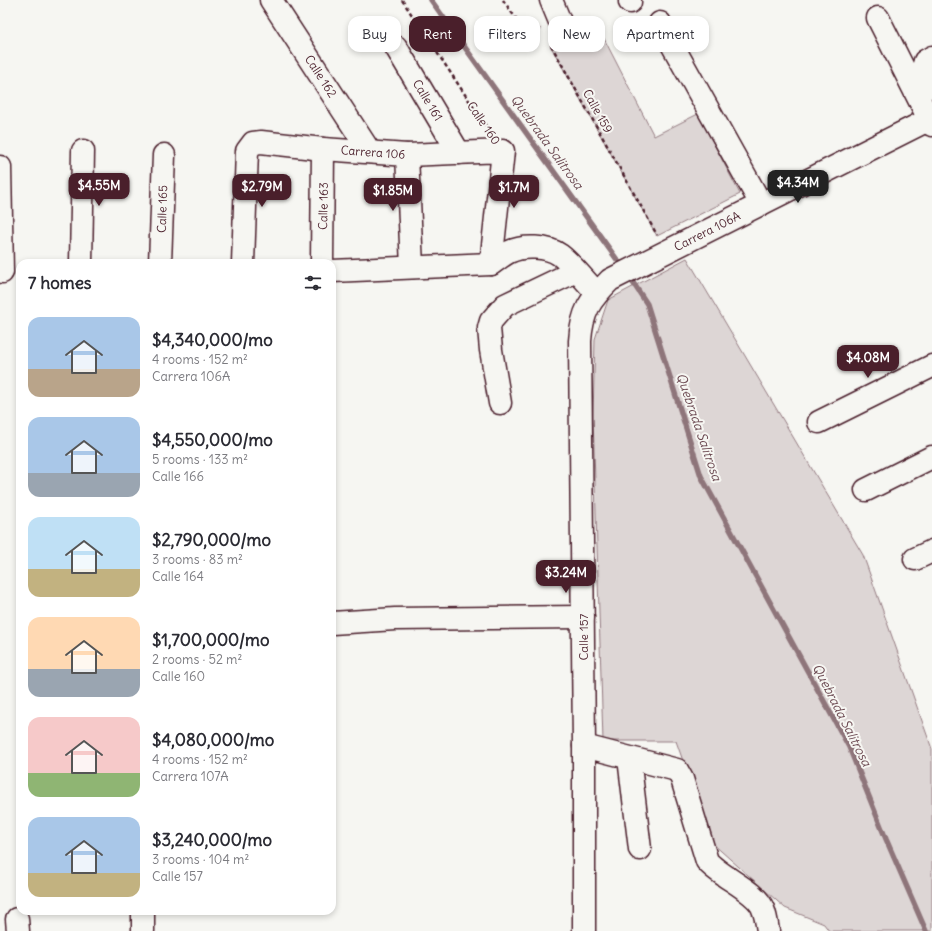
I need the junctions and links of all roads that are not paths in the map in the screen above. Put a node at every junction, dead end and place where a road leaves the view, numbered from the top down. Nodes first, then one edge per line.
1 (271, 0) edge
2 (551, 0) edge
3 (551, 16) edge
4 (878, 18) dead end
5 (399, 52) edge
6 (676, 52) edge
7 (932, 57) edge
8 (932, 87) edge
9 (931, 121) edge
10 (323, 149) junction
11 (83, 151) dead end
12 (503, 151) joint
13 (370, 152) junction
14 (459, 153) junction
15 (407, 155) junction
16 (164, 156) dead end
17 (0, 167) edge
18 (761, 204) junction
19 (81, 259) edge
20 (160, 259) edge
21 (243, 259) edge
22 (322, 259) edge
23 (491, 264) junction
24 (412, 268) junction
25 (336, 271) edge
26 (576, 271) junction
27 (7, 272) edge
28 (604, 286) junction
29 (932, 366) edge
30 (500, 403) dead end
31 (819, 422) dead end
32 (932, 457) edge
33 (866, 490) dead end
34 (583, 617) junction
35 (336, 623) edge
36 (584, 746) junction
37 (629, 758) junction
38 (640, 849) dead end
39 (143, 915) edge
40 (143, 931) edge
41 (584, 931) edge
42 (768, 931) edge

1 - 13 street, Calle 162
2 - 3 street
4 - 9 street
5 - 14 street, Calle 161
6 - 18 street
7 - 8 street
9 - 18 street, Carrera 106A
10 - 13 street, Carrera 106
10 - 21 street, Carrera 106
10 - 22 street, Calle 163
11 - 19 street
12 - 14 street, Carrera 106
12 - 23 street, Calle 160
13 - 15 street, Carrera 106
14 - 15 street, Carrera 106
15 - 24 street
16 - 20 street, Calle 165
17 - 27 street
18 - 28 street, Carrera 106A
23 - 24 street
23 - 26 street
24 - 25 street
26 - 28 street
26 - 30 street
28 - 34 street, Calle 157
29 - 31 street
32 - 33 street
34 - 35 street
34 - 36 street, Calle 157
36 - 37 street
36 - 41 street, Calle 157
37 - 38 street
37 - 42 street
39 - 40 street

